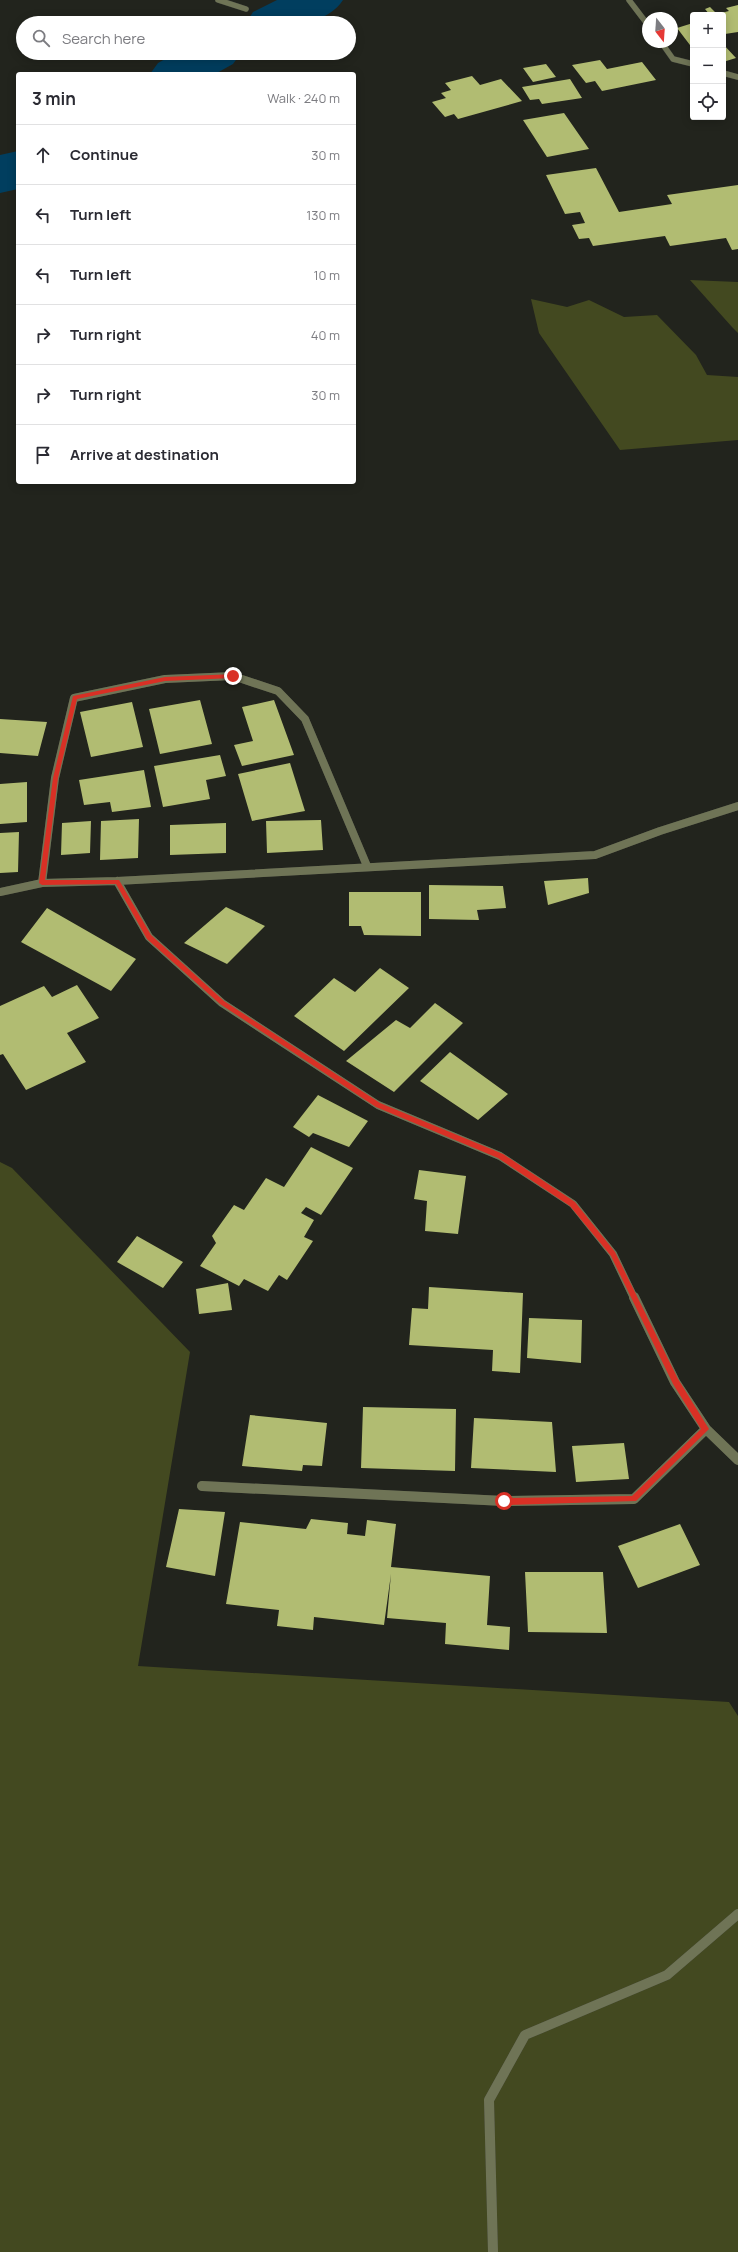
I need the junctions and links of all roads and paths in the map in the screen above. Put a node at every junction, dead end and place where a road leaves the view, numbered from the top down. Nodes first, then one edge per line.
1 (218, 0) edge
2 (629, 0) edge
3 (246, 9) dead end
4 (642, 17) edge
5 (665, 48) edge
6 (690, 63) edge
7 (726, 74) edge
8 (738, 77) edge
9 (738, 806) edge
10 (367, 866) junction
11 (117, 882) junction
12 (42, 883) junction
13 (0, 892) edge
14 (706, 1429) junction
15 (738, 1460) edge
16 (202, 1486) dead end
17 (738, 1914) edge
18 (493, 2252) edge

1 - 3 street
2 - 4 street
5 - 6 street
7 - 8 street
9 - 10 street
10 - 11 street
10 - 12 street
11 - 12 street
11 - 14 street
12 - 13 street
14 - 15 street
14 - 16 street
17 - 18 street

